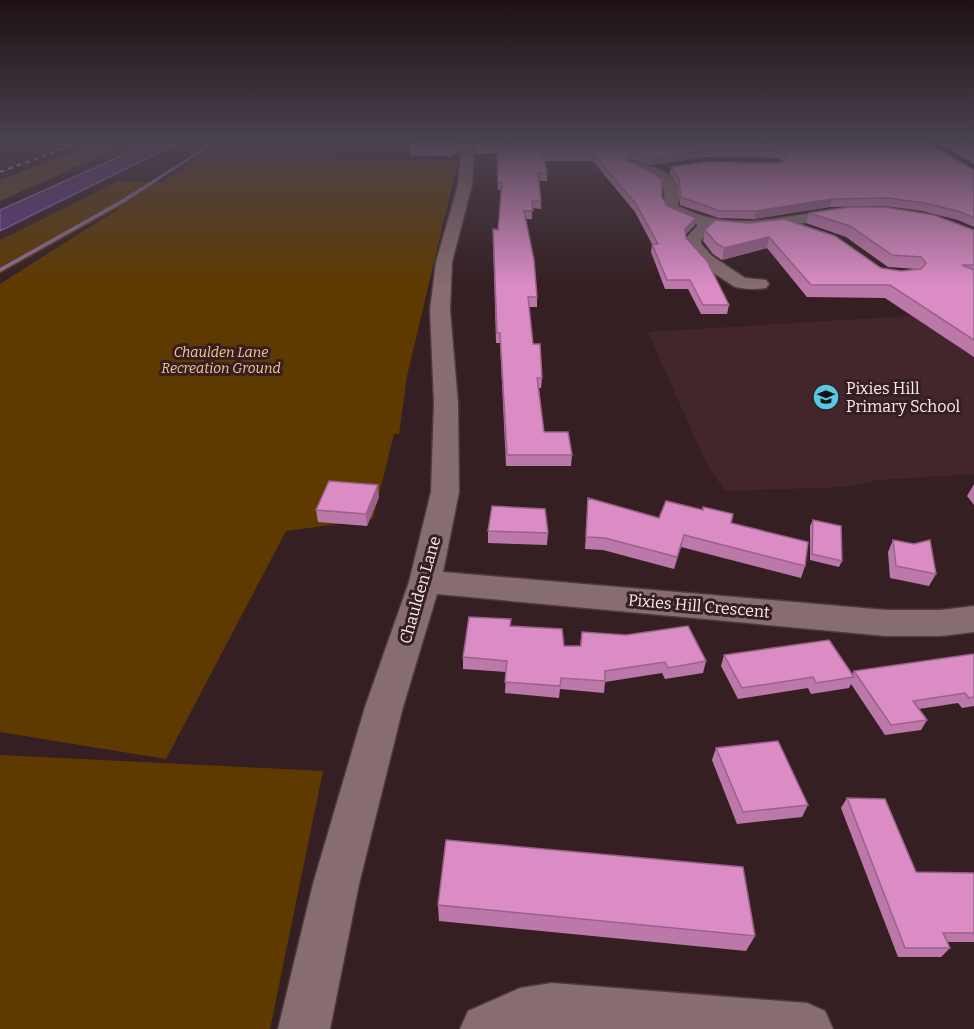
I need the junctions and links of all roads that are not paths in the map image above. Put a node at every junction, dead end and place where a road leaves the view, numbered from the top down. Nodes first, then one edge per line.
1 (464, 190) edge
2 (672, 190) edge
3 (866, 212) edge
4 (784, 222) junction
5 (708, 223) junction
6 (816, 233) edge
7 (760, 284) dead end
8 (425, 582) junction
9 (974, 619) edge
10 (304, 1029) edge
11 (486, 1029) edge
12 (807, 1029) edge

1 - 8 street, Chaulden Lane
2 - 5 street
3 - 4 street
4 - 5 street
4 - 6 street
5 - 7 street
8 - 9 street, Pixies Hill Crescent
8 - 10 street, Chaulden Lane
11 - 12 street

